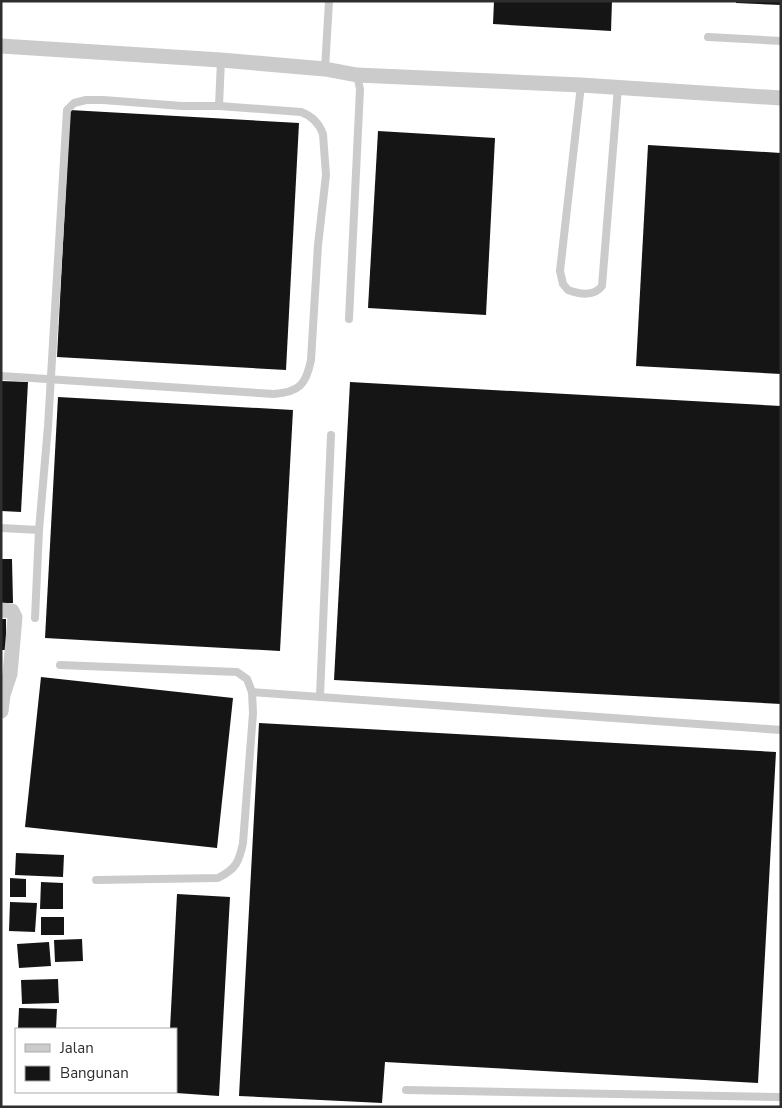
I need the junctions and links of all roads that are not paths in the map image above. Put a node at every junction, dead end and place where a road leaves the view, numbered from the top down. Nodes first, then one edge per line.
1 (329, 1) edge
2 (708, 36) dead end
3 (781, 41) edge
4 (1, 46) edge
5 (221, 60) junction
6 (326, 70) junction
7 (357, 75) junction
8 (581, 85) junction
9 (618, 87) junction
10 (781, 98) edge
11 (219, 106) junction
12 (349, 319) dead end
13 (1, 376) edge
14 (51, 378) junction
15 (331, 435) dead end
16 (1, 528) edge
17 (39, 530) junction
18 (1, 610) edge
19 (35, 618) dead end
20 (60, 664) dead end
21 (252, 692) junction
22 (320, 696) junction
23 (1, 711) edge
24 (781, 730) edge
25 (96, 880) dead end
26 (406, 1090) dead end
27 (781, 1097) edge

1 - 6 lane
2 - 3 lane
4 - 5 street
5 - 6 street
5 - 11 lane
6 - 7 street
7 - 8 street
7 - 12 lane
8 - 9 street
8 - 9 lane
9 - 10 street
11 - 14 lane
11 - 14 lane
13 - 14 lane
14 - 17 lane
15 - 22 lane
16 - 17 lane
17 - 19 lane
18 - 23 street
20 - 21 lane
21 - 22 lane
21 - 25 lane
22 - 24 lane
26 - 27 lane

